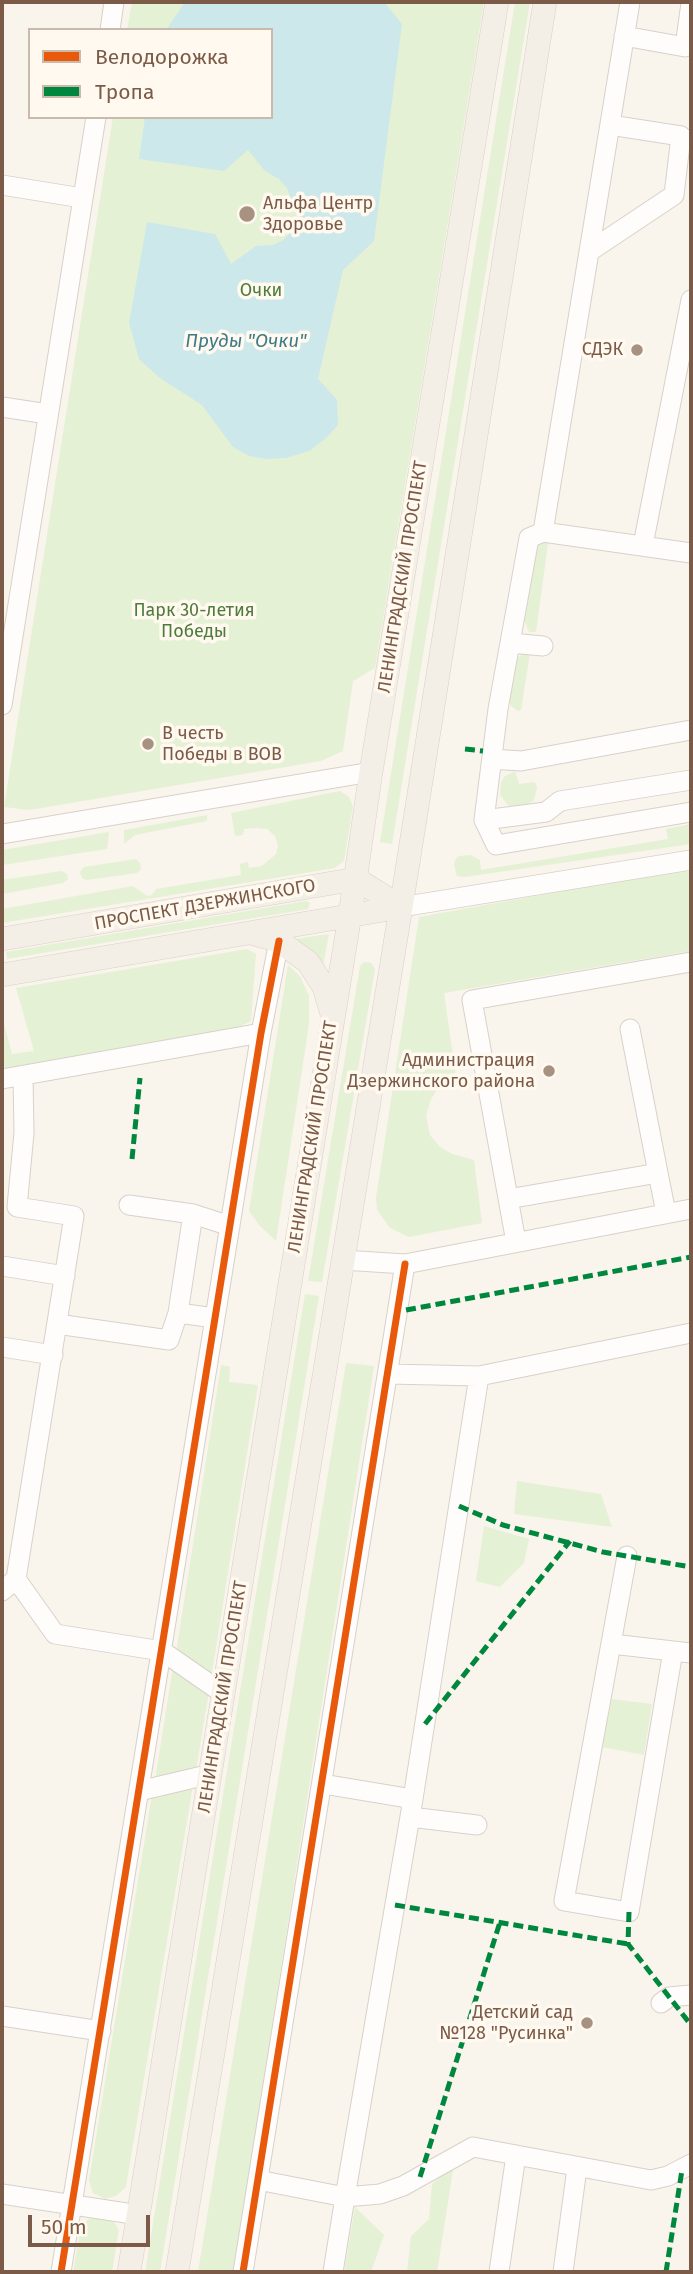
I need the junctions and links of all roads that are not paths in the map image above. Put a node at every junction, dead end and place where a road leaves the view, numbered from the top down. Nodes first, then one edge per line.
1 (114, 2) edge
2 (497, 2) edge
3 (545, 2) edge
4 (630, 2) edge
5 (691, 3) edge
6 (110, 28) edge
7 (624, 36) junction
8 (688, 49) edge
9 (96, 119) edge
10 (610, 125) junction
11 (2, 185) edge
12 (82, 198) junction
13 (590, 251) junction
14 (691, 300) edge
15 (2, 407) edge
16 (47, 414) junction
17 (543, 532) junction
18 (643, 545) junction
19 (691, 553) edge
20 (510, 643) junction
21 (543, 646) dead end
22 (2, 705) edge
23 (691, 730) edge
24 (492, 759) junction
25 (371, 772) junction
26 (691, 780) edge
27 (691, 811) edge
28 (484, 820) junction
29 (2, 834) edge
30 (691, 860) edge
31 (356, 879) junction
32 (401, 907) junction
33 (350, 915) junction
34 (250, 933) junction
35 (2, 939) edge
36 (279, 941) junction
37 (691, 962) edge
38 (2, 975) edge
39 (332, 1018) junction
40 (630, 1029) dead end
41 (261, 1033) junction
42 (23, 1076) junction
43 (2, 1079) edge
44 (658, 1173) junction
45 (508, 1199) junction
46 (129, 1205) dead end
47 (691, 1209) edge
48 (666, 1213) junction
49 (193, 1214) junction
50 (230, 1226) junction
51 (516, 1242) junction
52 (343, 1260) junction
53 (405, 1264) junction
54 (2, 1266) edge
55 (65, 1276) junction
56 (178, 1313) junction
57 (215, 1318) junction
58 (57, 1324) junction
59 (691, 1333) edge
60 (2, 1347) edge
61 (53, 1355) junction
62 (388, 1374) junction
63 (479, 1376) junction
64 (627, 1556) dead end
65 (9, 1585) edge
66 (612, 1644) junction
67 (162, 1651) junction
68 (682, 1652) edge
69 (224, 1694) junction
70 (211, 1774) junction
71 (323, 1784) junction
72 (139, 1791) junction
73 (412, 1807) junction
74 (477, 1825) dead end
75 (691, 1995) edge
76 (661, 2003) dead end
77 (2, 2016) edge
78 (101, 2031) junction
79 (516, 2155) junction
80 (691, 2164) edge
81 (577, 2168) junction
82 (258, 2180) junction
83 (2, 2194) edge
84 (345, 2197) junction
85 (72, 2206) junction
86 (139, 2215) junction
87 (61, 2272) edge
88 (129, 2272) edge
89 (177, 2272) edge
90 (243, 2272) edge
91 (333, 2272) edge
92 (499, 2272) edge
93 (563, 2272) edge

1 - 6 street
2 - 25 main road, ЛЕНИНГРАДСКИЙ ПРОСПЕКТ
3 - 32 main road
4 - 7 street
5 - 8 street
7 - 8 street
7 - 10 street
9 - 12 street
10 - 13 street
10 - 13 street
11 - 12 street
12 - 16 street
13 - 17 street
14 - 18 street
15 - 16 street
16 - 22 street
17 - 18 street
17 - 20 street
18 - 19 street
20 - 21 street
20 - 24 street
23 - 24 street
24 - 28 street
25 - 29 street
25 - 31 main road, ЛЕНИНГРАДСКИЙ ПРОСПЕКТ
26 - 28 street
27 - 28 street
30 - 32 street, ПРОСПЕКТ ДЗЕРЖИНСКОГО
31 - 32 main road
31 - 33 main road, ЛЕНИНГРАДСКИЙ ПРОСПЕКТ
31 - 35 main road, ПРОСПЕКТ ДЗЕРЖИНСКОГО
32 - 33 main road, ПРОСПЕКТ ДЗЕРЖИНСКОГО
32 - 52 main road
33 - 34 main road, ПРОСПЕКТ ДЗЕРЖИНСКОГО
33 - 39 main road, ЛЕНИНГРАДСКИЙ ПРОСПЕКТ
34 - 36 main road
34 - 38 main road, ПРОСПЕКТ ДЗЕРЖИНСКОГО
36 - 39 main road
36 - 41 street
37 - 45 street
39 - 69 main road, ЛЕНИНГРАДСКИЙ ПРОСПЕКТ
40 - 44 street
41 - 42 street
41 - 50 street
42 - 43 street
42 - 55 street
44 - 45 street
44 - 48 street
45 - 51 street
46 - 49 street
47 - 48 street
48 - 51 street
49 - 50 street
49 - 56 street
50 - 57 street
51 - 53 street
52 - 53 street
52 - 89 main road
53 - 62 street
54 - 55 street
55 - 58 street
56 - 57 street
56 - 58 street
57 - 67 street
58 - 61 street
59 - 63 street
60 - 61 street
61 - 65 street
62 - 63 street
62 - 71 street
63 - 73 street
64 - 66 street
65 - 67 street
66 - 68 street
66 - 68 street
67 - 69 street
67 - 72 street
69 - 70 main road, ЛЕНИНГРАДСКИЙ ПРОСПЕКТ
70 - 72 street
70 - 86 main road, ЛЕНИНГРАДСКИЙ ПРОСПЕКТ
71 - 73 street
71 - 82 street
72 - 78 street
73 - 74 street
73 - 84 street
75 - 76 street
77 - 78 street
78 - 85 street
79 - 81 street
79 - 84 street
79 - 92 street
80 - 81 street
81 - 93 street
82 - 84 street
82 - 90 street
83 - 85 street
84 - 91 street
85 - 86 street
85 - 87 street
86 - 88 main road, ЛЕНИНГРАДСКИЙ ПРОСПЕКТ

